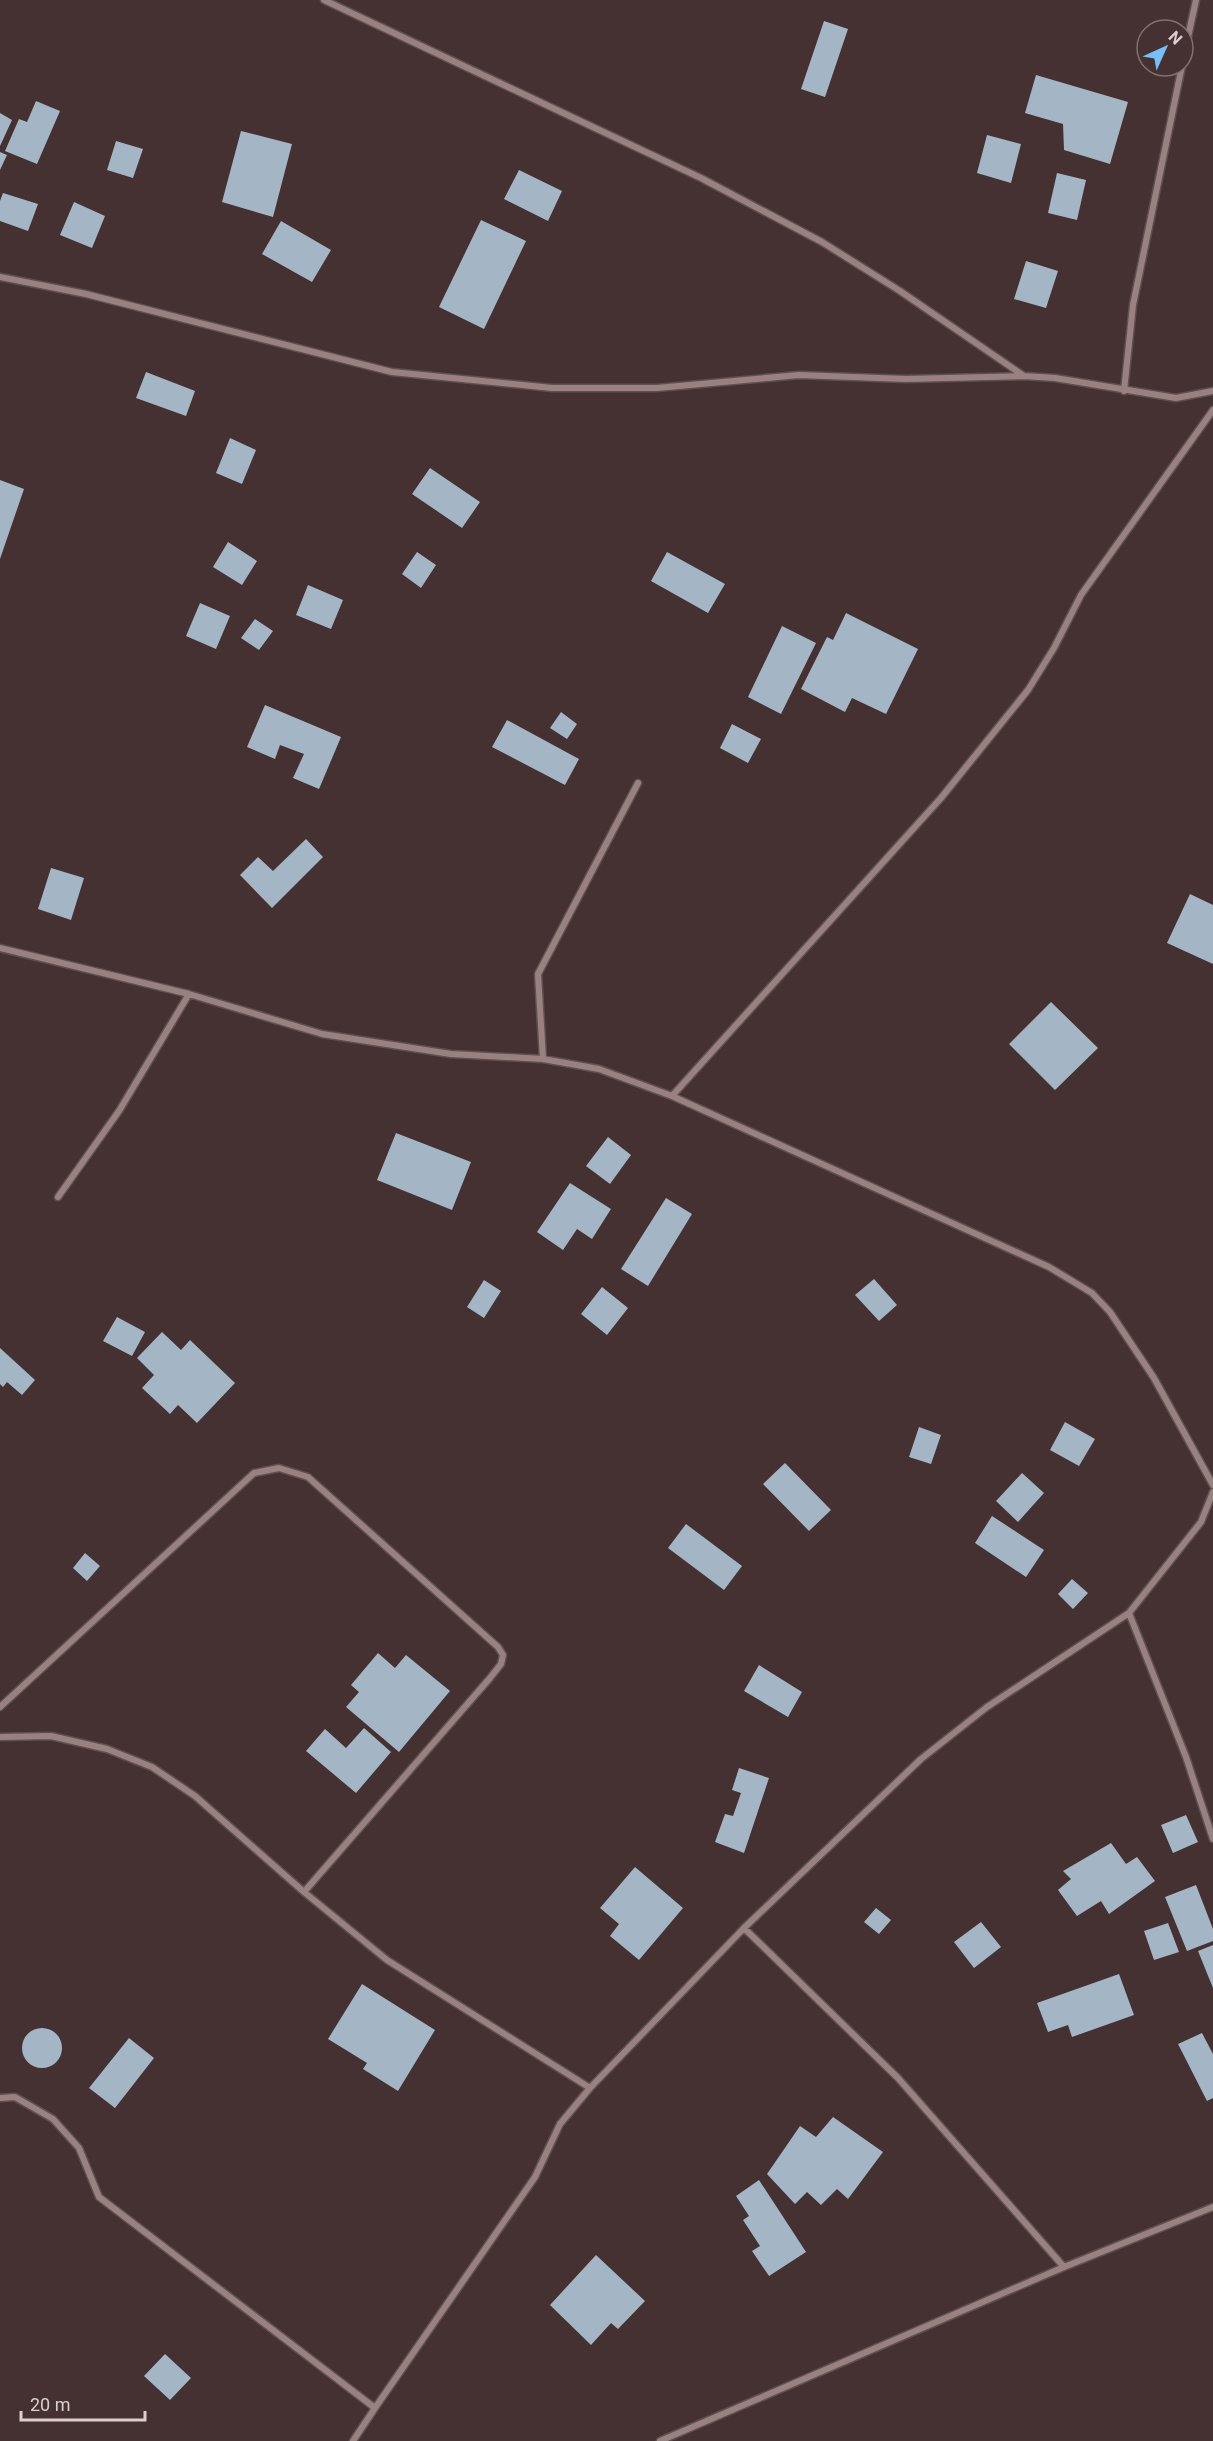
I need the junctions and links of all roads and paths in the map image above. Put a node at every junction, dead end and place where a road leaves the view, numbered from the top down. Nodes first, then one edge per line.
1 (324, 0) edge
2 (1196, 0) edge
3 (1192, 18) edge
4 (1180, 78) edge
5 (0, 277) edge
6 (1024, 376) junction
7 (1124, 391) junction
8 (1213, 391) edge
9 (1213, 410) edge
10 (638, 783) dead end
11 (0, 948) edge
12 (189, 994) junction
13 (543, 1059) junction
14 (672, 1096) junction
15 (58, 1197) dead end
16 (1213, 1485) edge
17 (1213, 1492) edge
18 (1129, 1613) junction
19 (0, 1707) edge
20 (0, 1737) edge
21 (1213, 1839) edge
22 (304, 1892) junction
23 (744, 1928) junction
24 (590, 2088) junction
25 (0, 2098) edge
26 (1213, 2207) edge
27 (1064, 2267) junction
28 (375, 2408) junction
29 (353, 2441) edge
30 (660, 2441) edge

1 - 6 street
2 - 3 street
4 - 7 street
5 - 6 street
6 - 7 street
7 - 8 street
9 - 14 street
10 - 13 street
11 - 12 street
12 - 13 street
12 - 15 street
13 - 14 street
14 - 16 street
17 - 18 street
18 - 21 street
18 - 23 street
19 - 22 street
20 - 22 street
22 - 24 street
23 - 24 street
23 - 27 street
24 - 28 street
25 - 28 street
26 - 27 street
27 - 30 street
28 - 29 street

